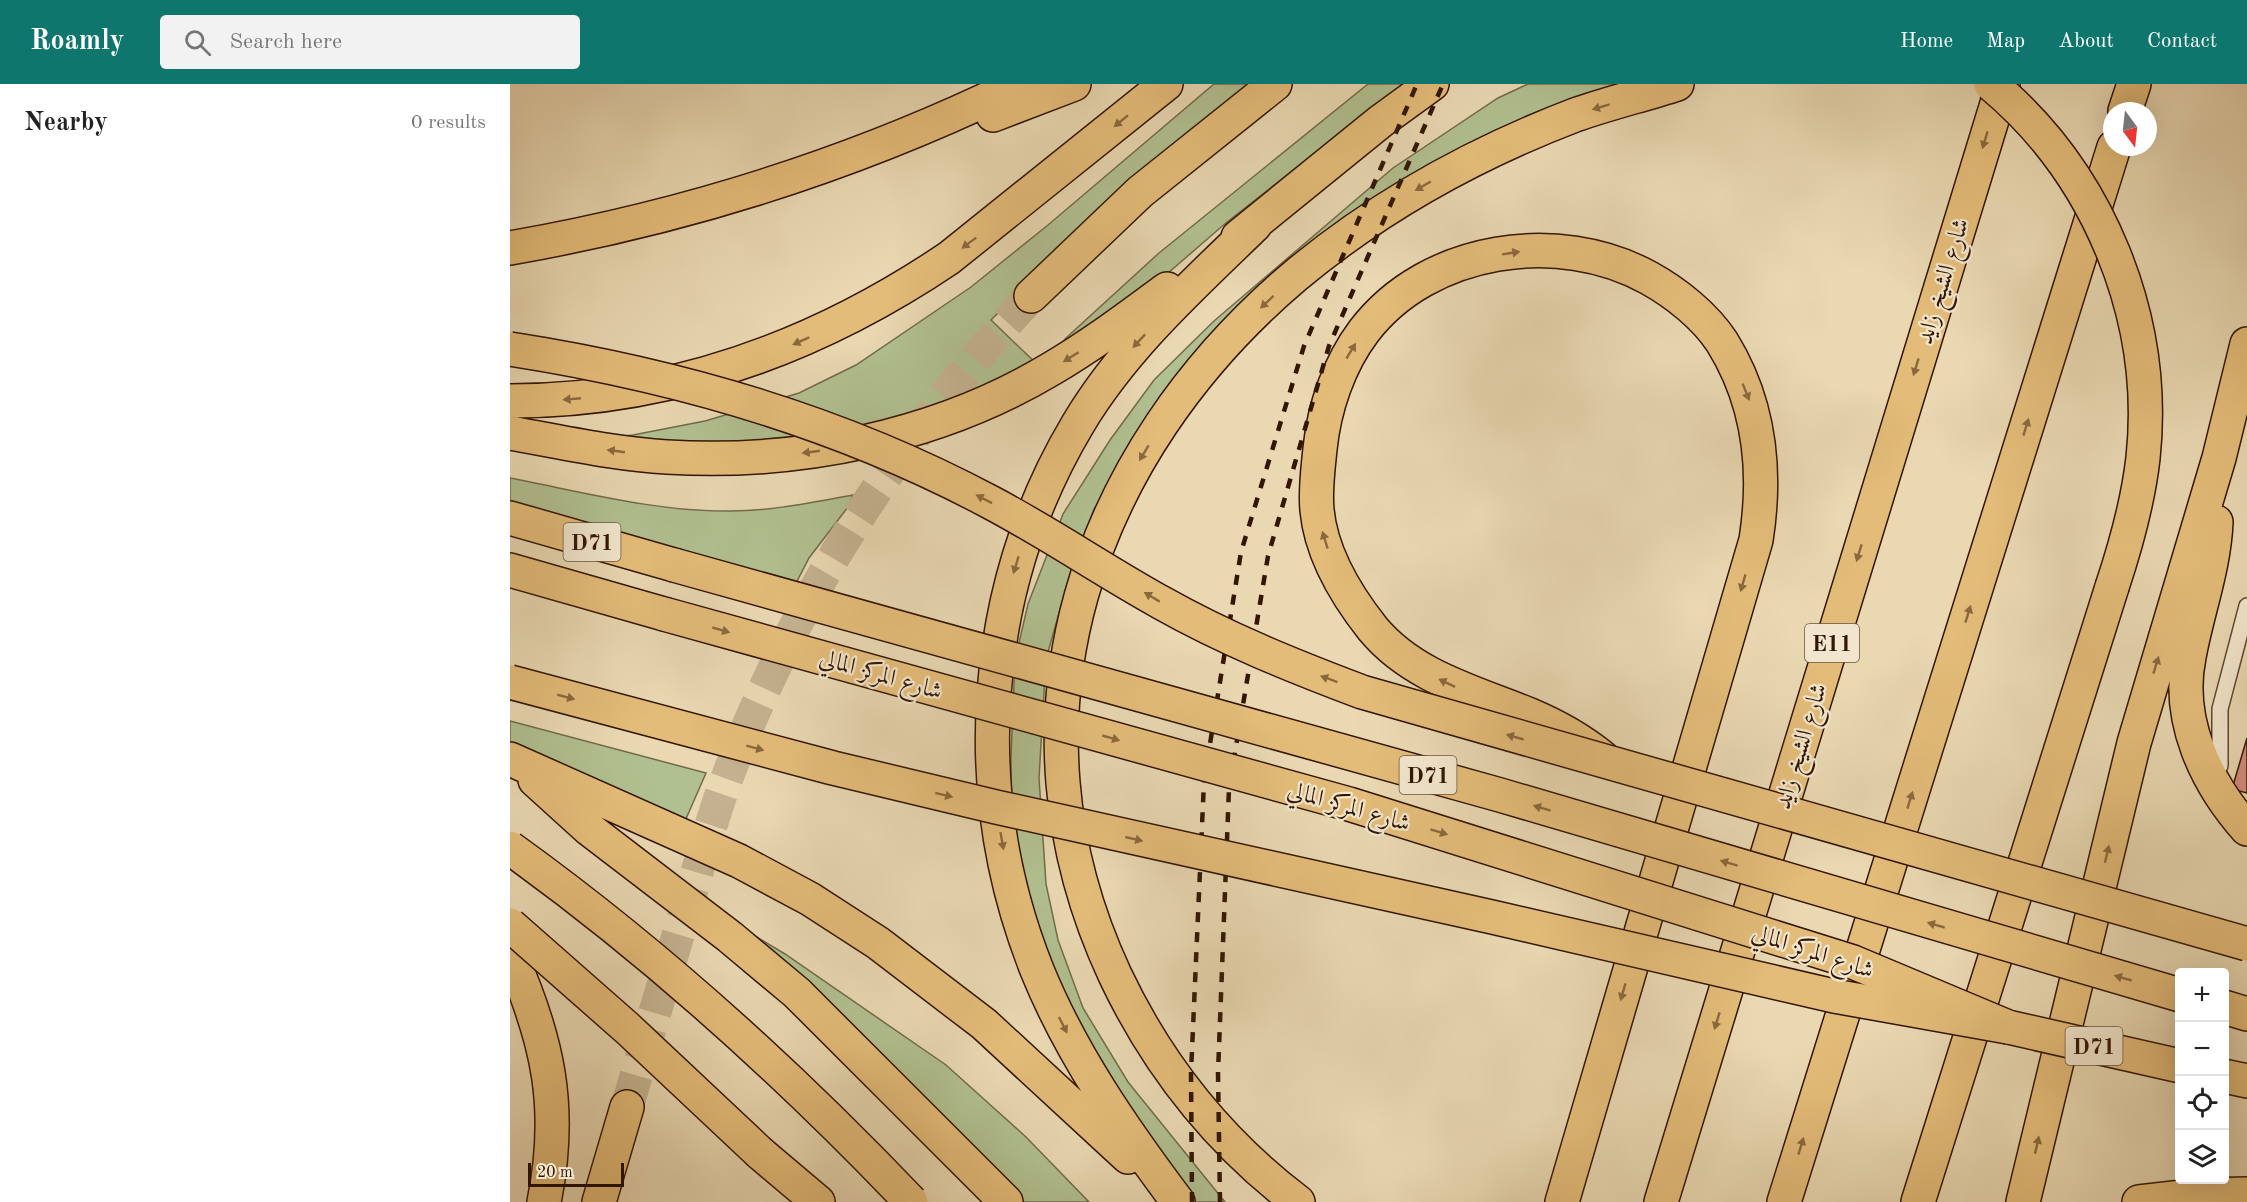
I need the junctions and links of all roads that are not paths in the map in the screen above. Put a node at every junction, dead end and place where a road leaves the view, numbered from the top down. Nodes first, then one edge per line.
1 (1019, 84) edge
2 (1074, 84) edge
3 (1166, 84) edge
4 (1275, 84) edge
5 (1432, 84) edge
6 (1677, 84) edge
7 (1991, 84) edge
8 (2002, 84) edge
9 (2134, 84) edge
10 (2129, 102) edge
11 (896, 140) junction
12 (2111, 156) edge
13 (1255, 225) junction
14 (510, 248) edge
15 (1031, 296) tunnel mouth
16 (2247, 344) edge
17 (510, 349) edge
18 (510, 401) edge
19 (510, 433) edge
20 (2219, 458) junction
21 (510, 518) edge
22 (510, 570) edge
23 (2247, 606) edge
24 (510, 682) edge
25 (515, 762) edge
26 (1612, 764) junction
27 (2220, 766) dead end
28 (2247, 829) edge
29 (510, 848) edge
30 (510, 925) edge
31 (2247, 944) edge
32 (510, 954) edge
33 (2175, 993) edge
34 (2229, 1009) edge
35 (2247, 1014) edge
36 (2008, 1027) junction
37 (2175, 1065) edge
38 (2229, 1077) edge
39 (2247, 1081) edge
40 (627, 1107) tunnel mouth
41 (2247, 1194) edge
42 (544, 1202) edge
43 (599, 1202) edge
44 (818, 1202) edge
45 (911, 1202) edge
46 (1006, 1202) edge
47 (1178, 1202) edge
48 (1298, 1202) edge
49 (1562, 1202) edge
50 (1661, 1202) edge
51 (1784, 1202) edge
52 (1918, 1202) edge
53 (2023, 1202) edge
54 (2139, 1202) edge

1 - 11 main road
2 - 11 main road
3 -> 18 main road
4 - 15 main road
5 - 13 main road
6 -> 48 main road
7 - 52 main road, bridge
8 -> 50 main road, شارع الشيخ زايد / E11
9 - 10 main road
11 - 14 main road
51 -> 12 main road
13 -> 19 main road
13 -> 47 main road
16 - 20 main road
26 -> 17 main road, bridge
20 - 28 main road
53 -> 20 main road
33 -> 21 main road, شارع المركز المالي / D71, bridge
22 -> 36 main road, شارع المركز المالي / D71, bridge
23 - 27 lane
24 -> 36 main road, bridge
25 - 46 main road
25 - 47 main road
26 - 31 main road, bridge
26 -> 49 main road
29 - 45 main road, bridge
30 - 44 main road, bridge
32 - 42 main road
34 - 35 main road
36 - 37 main road, شارع المركز المالي / D71, bridge
38 - 39 main road
40 - 43 main road
41 - 54 main road

